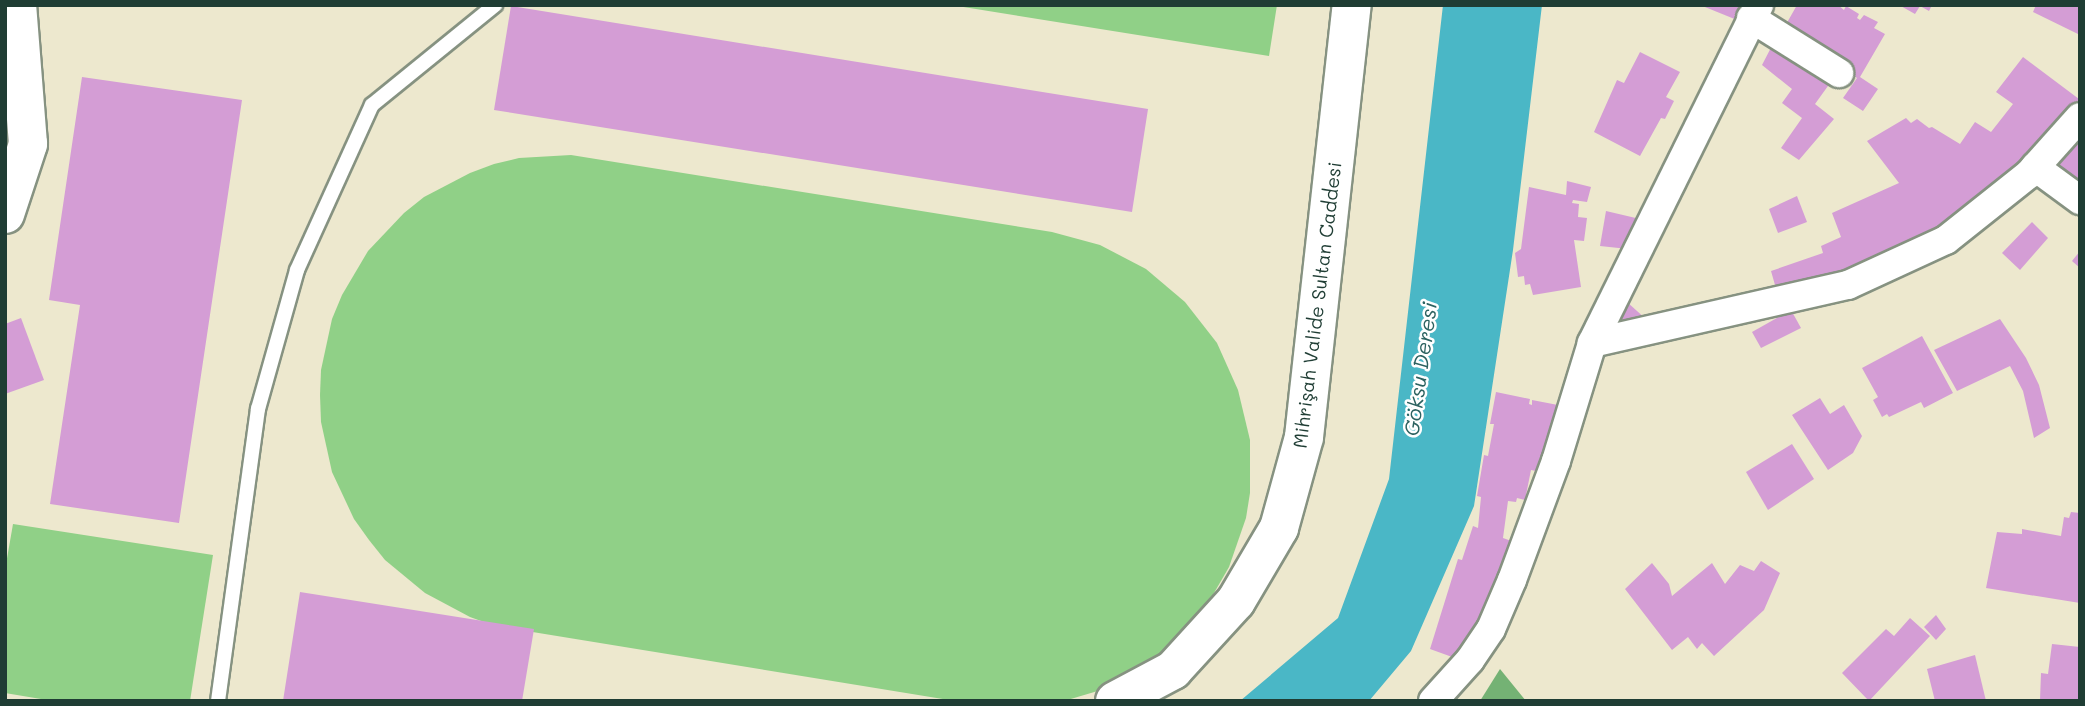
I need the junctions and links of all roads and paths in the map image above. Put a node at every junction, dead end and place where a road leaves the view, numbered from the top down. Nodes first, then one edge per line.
1 (17, 5) edge
2 (495, 5) edge
3 (1352, 5) edge
4 (1755, 12) edge
5 (1839, 73) dead end
6 (2080, 117) edge
7 (2035, 167) junction
8 (2080, 201) edge
9 (5, 214) edge
10 (1592, 343) junction
11 (218, 701) edge
12 (1115, 701) edge
13 (1433, 701) edge

1 - 9 main road
2 - 11 lane
3 - 12 main road, Mihrişah Valide Sultan Caddesi
4 - 5 street
4 - 10 street
6 - 7 street
7 - 8 street
7 - 10 street
10 - 13 street

